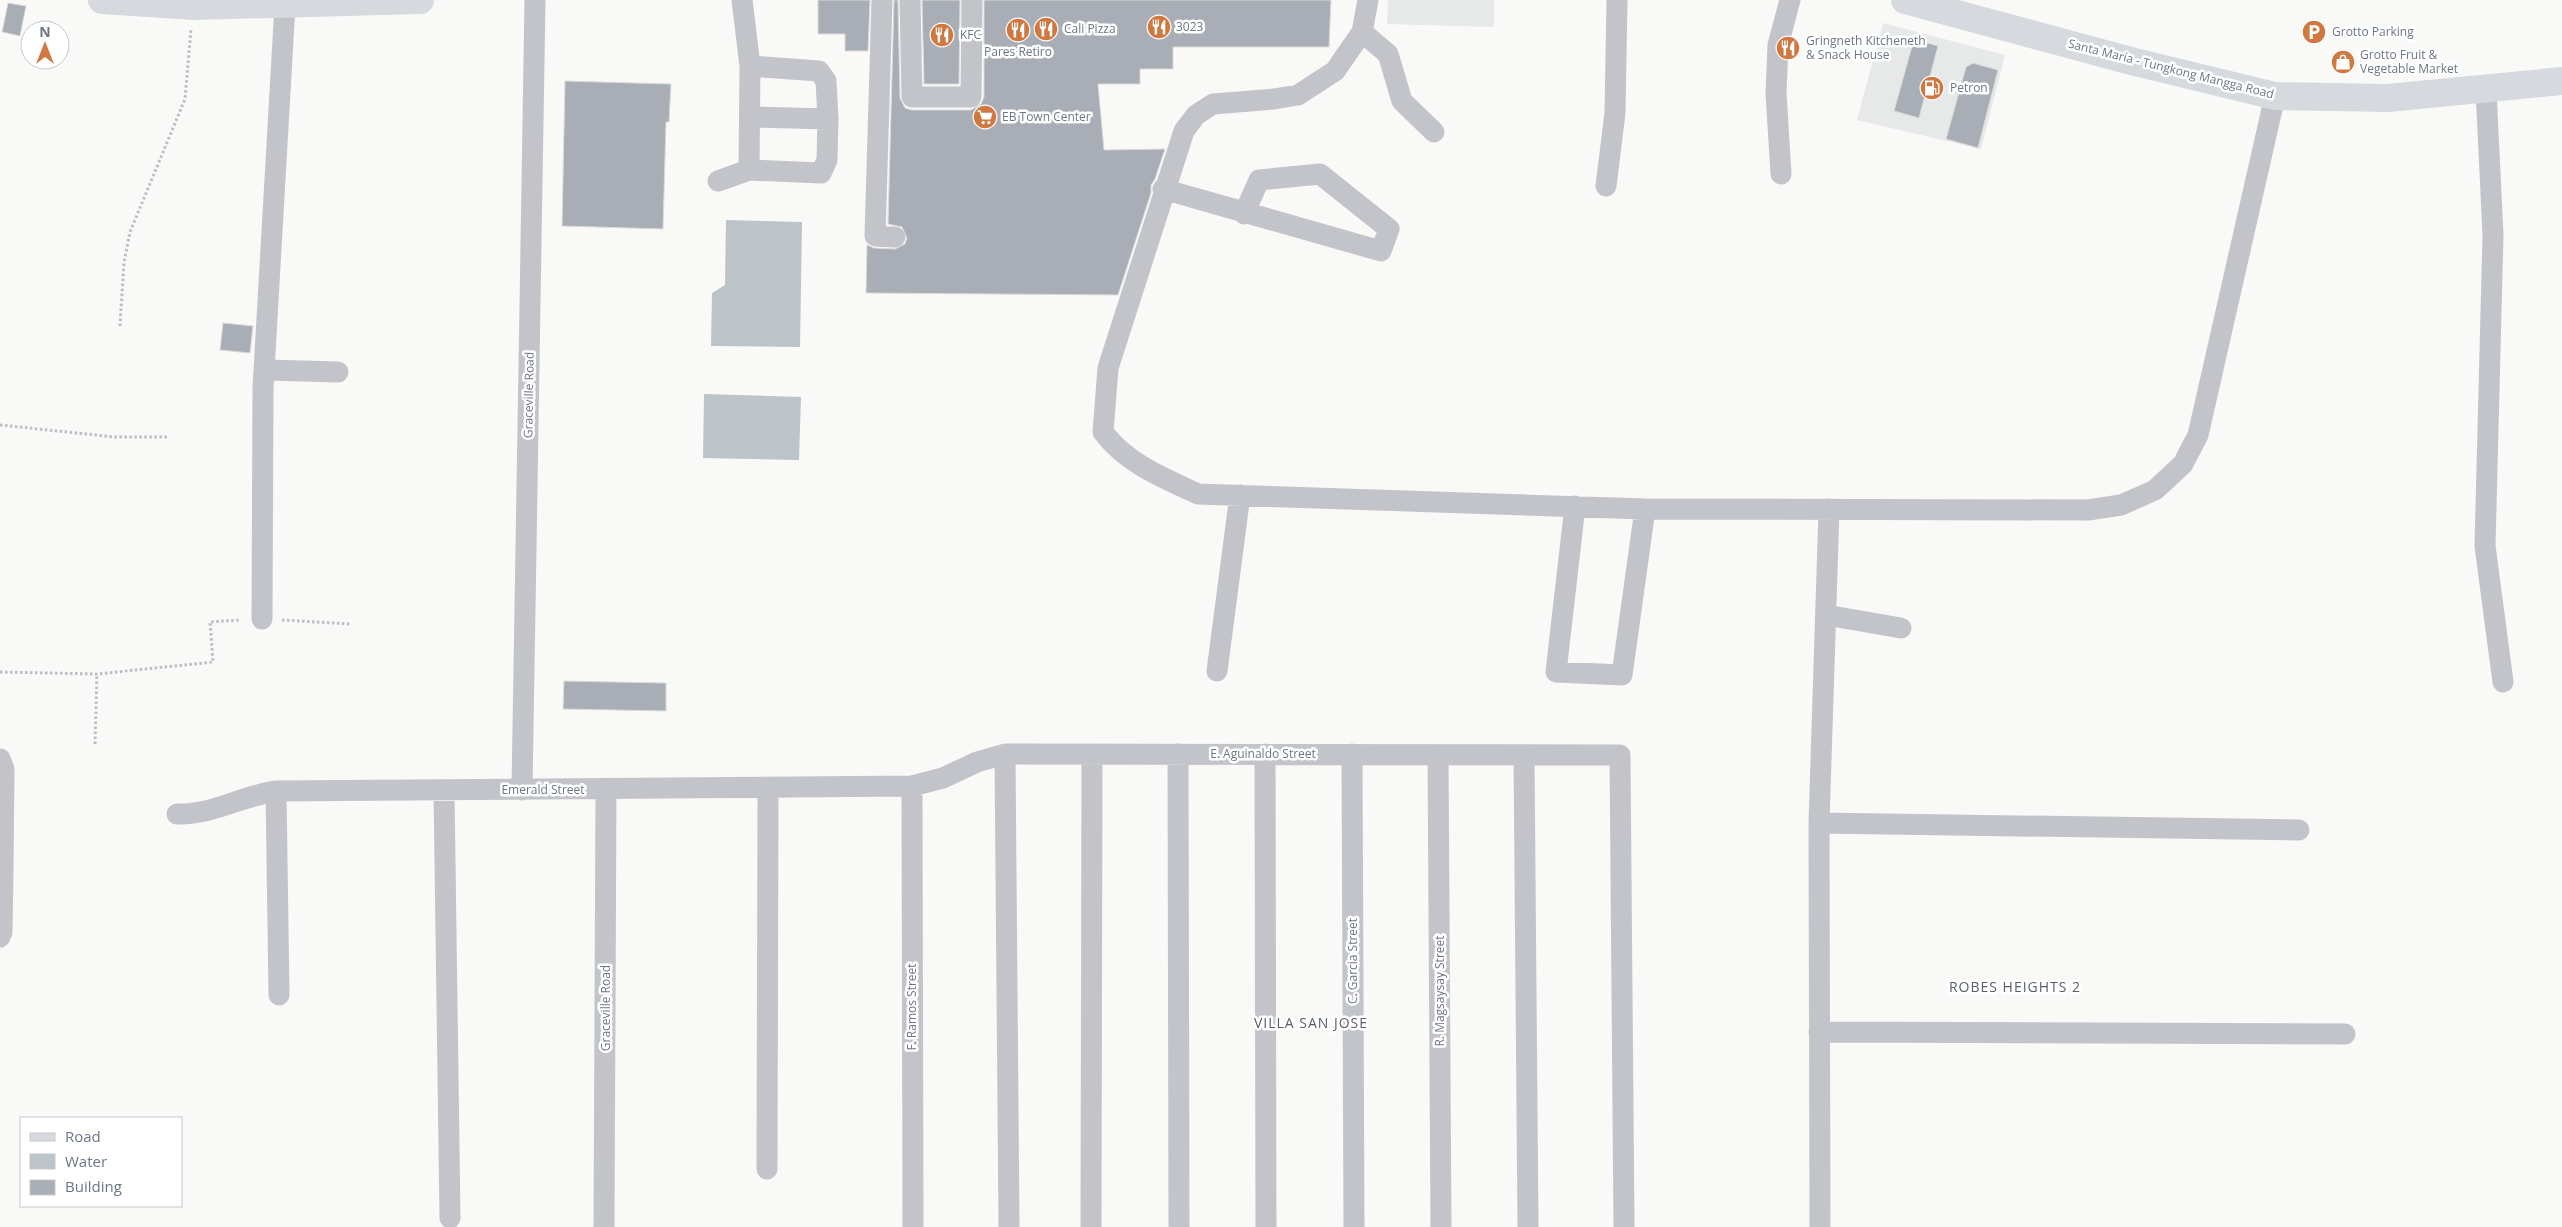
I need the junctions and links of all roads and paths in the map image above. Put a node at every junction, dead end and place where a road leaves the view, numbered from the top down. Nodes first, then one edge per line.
1 (102, 0) edge
2 (404, 0) edge
3 (420, 0) edge
4 (535, 0) edge
5 (742, 0) edge
6 (882, 0) edge
7 (910, 0) edge
8 (972, 0) edge
9 (1368, 0) edge
10 (1617, 0) edge
11 (1790, 0) edge
12 (1905, 0) edge
13 (286, 5) junction
14 (194, 6) junction
15 (1362, 32) junction
16 (750, 66) junction
17 (2562, 81) edge
18 (2486, 90) junction
19 (2275, 96) junction
20 (750, 117) junction
21 (828, 119) junction
22 (1434, 132) dead end
23 (749, 170) junction
24 (1780, 174) dead end
25 (718, 181) dead end
26 (1606, 186) dead end
27 (1163, 189) junction
28 (1244, 214) junction
29 (895, 237) dead end
30 (120, 326) dead end
31 (266, 370) junction
32 (338, 372) dead end
33 (0, 426) edge
34 (169, 437) dead end
35 (1240, 495) junction
36 (1575, 506) junction
37 (1645, 509) junction
38 (1829, 509) junction
39 (1826, 615) junction
40 (262, 618) junction
41 (351, 624) dead end
42 (1901, 628) dead end
43 (1217, 671) dead end
44 (0, 672) edge
45 (97, 674) junction
46 (2503, 682) dead end
47 (95, 744) dead end
48 (1005, 754) junction
49 (1092, 754) junction
50 (1178, 754) junction
51 (1265, 754) junction
52 (1352, 754) junction
53 (1438, 755) junction
54 (1524, 755) junction
55 (0, 758) edge
56 (912, 786) junction
57 (768, 788) junction
58 (444, 790) junction
59 (522, 790) junction
60 (606, 790) junction
61 (276, 791) junction
62 (177, 814) dead end
63 (1819, 823) junction
64 (2299, 830) dead end
65 (2, 870) edge
66 (0, 937) edge
67 (279, 995) dead end
68 (1819, 1032) junction
69 (2345, 1034) dead end
70 (767, 1169) dead end
71 (450, 1218) dead end
72 (604, 1227) edge
73 (913, 1227) edge
74 (1009, 1227) edge
75 (1091, 1227) edge
76 (1179, 1227) edge
77 (1266, 1227) edge
78 (1354, 1227) edge
79 (1441, 1227) edge
80 (1528, 1227) edge
81 (1624, 1227) edge
82 (1820, 1227) edge

1 - 14 main road
2 - 3 main road
2 - 13 main road
4 - 59 street, Graceville Road
5 - 16 street
6 - 29 street
7 - 8 street
9 - 15 street
10 - 26 street
11 - 24 street
12 - 19 main road, Santa Maria - Tungkong Mangga Road
13 - 14 main road
13 - 31 street
14 - 30 path
15 - 22 street
15 - 27 street
16 - 20 street
16 - 21 street
17 - 18 main road, Santa Maria - Tungkong Mangga Road
18 - 19 main road, Santa Maria - Tungkong Mangga Road
18 - 46 street
19 - 38 street
20 - 21 street
20 - 23 street
21 - 23 street
23 - 25 street
27 - 28 street
27 - 35 street
28 - 28 street
31 - 32 street
31 - 40 street
33 - 34 path
35 - 36 street
35 - 43 street
36 - 37 street
36 - 37 street
37 - 38 street
38 - 39 street
39 - 42 street
39 - 63 street
40 - 41 path
40 - 45 path
44 - 45 path
45 - 47 path
48 - 49 street, E. Aguinaldo Street
48 - 56 street, E. Aguinaldo Street
48 - 74 street
49 - 50 street, E. Aguinaldo Street
49 - 75 street
50 - 51 street, E. Aguinaldo Street
50 - 76 street
51 - 52 street, E. Aguinaldo Street
51 - 77 street
52 - 53 street, E. Aguinaldo Street
52 - 78 street, C. Garcia Street
53 - 54 street, E. Aguinaldo Street
53 - 79 street, R. Magsaysay Street
54 - 80 street
54 - 81 street, E. Aguinaldo Street
55 - 65 street
56 - 57 street, Emerald Street
56 - 73 street, F. Ramos Street
57 - 60 street, Emerald Street
57 - 70 street
58 - 59 street, Emerald Street
58 - 61 street, Emerald Street
58 - 71 street
59 - 60 street, Emerald Street
60 - 72 street, Graceville Road
61 - 62 street, Emerald Street
61 - 67 street
63 - 64 street
63 - 68 street
65 - 66 street
68 - 69 street
68 - 82 street

